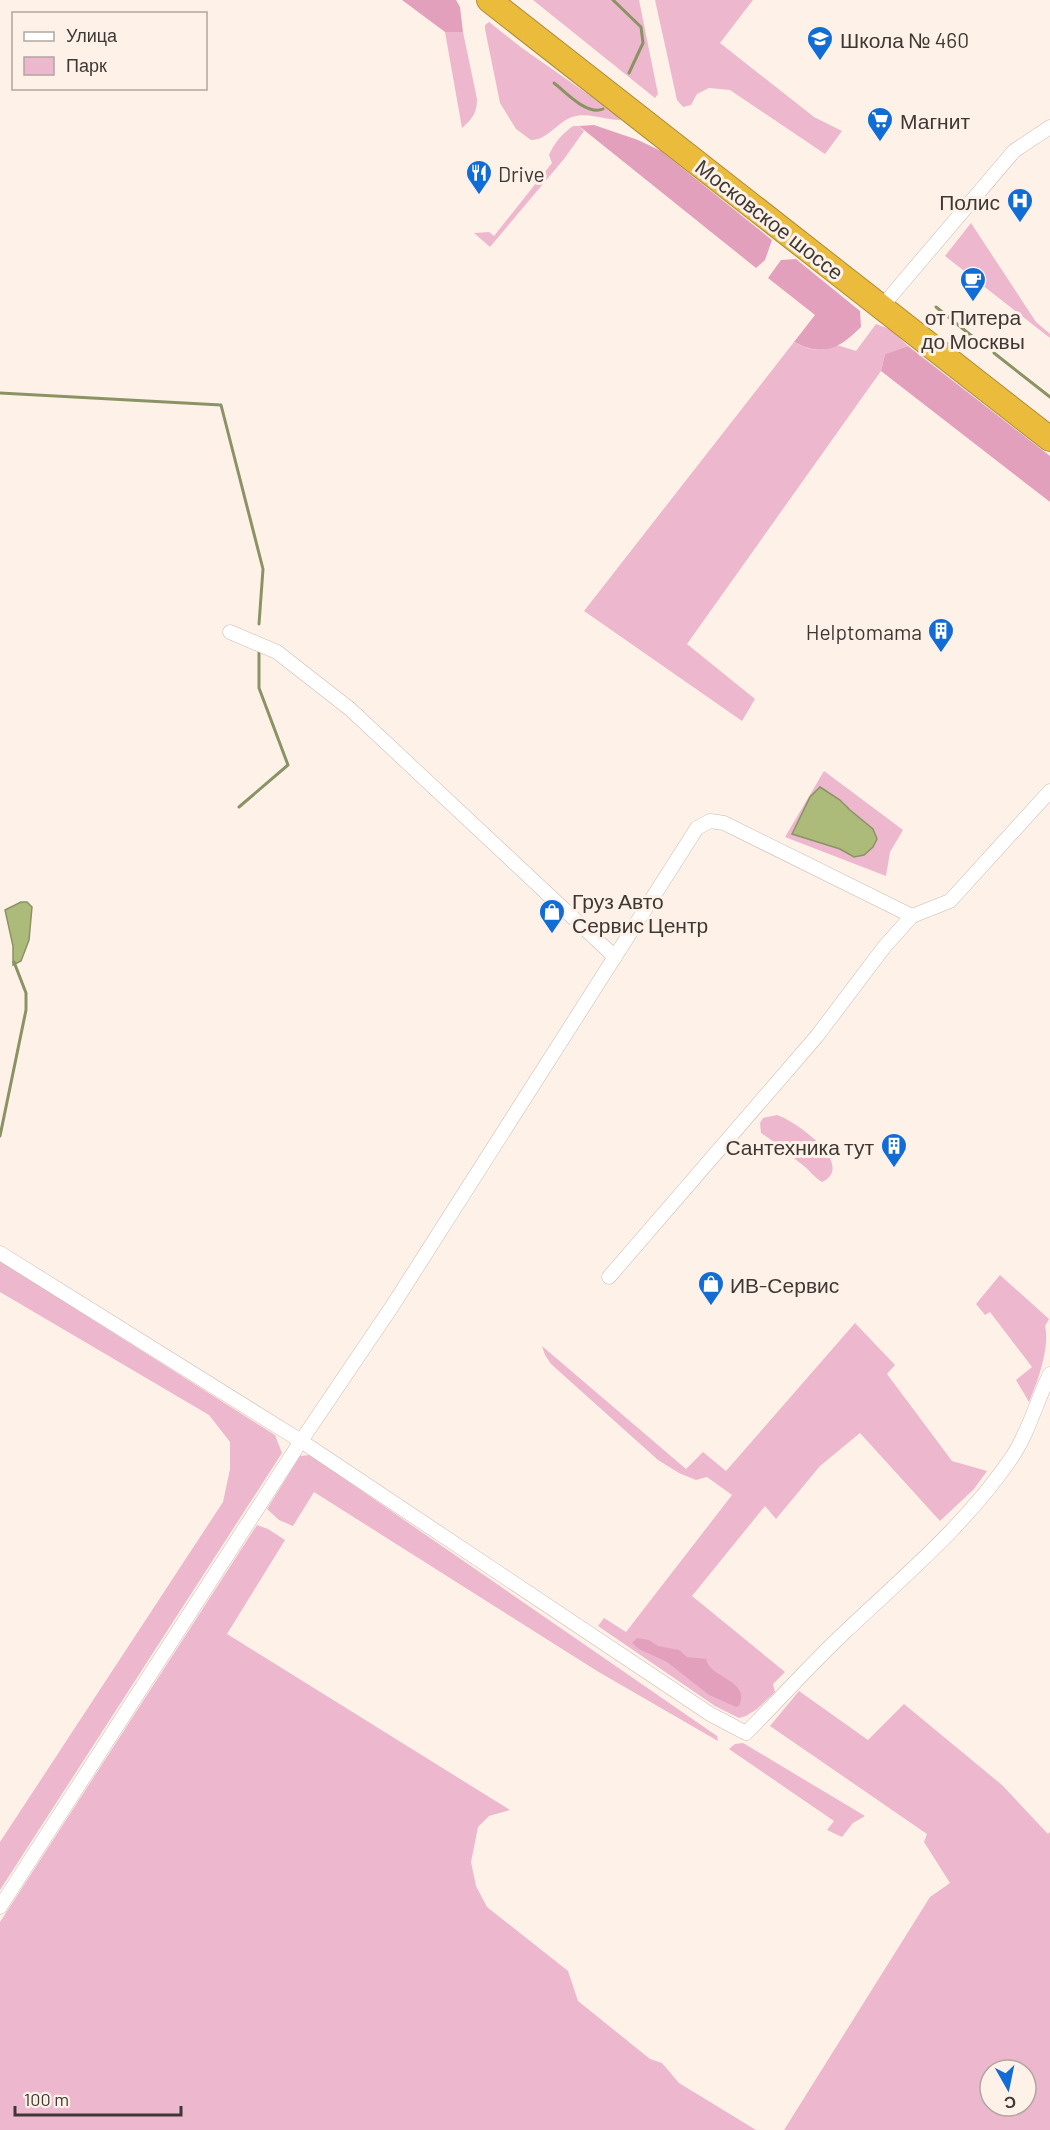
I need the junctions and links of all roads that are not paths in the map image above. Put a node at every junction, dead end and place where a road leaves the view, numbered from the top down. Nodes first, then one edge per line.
1 (489, 0) edge
2 (509, 0) edge
3 (1050, 127) edge
4 (890, 297) junction
5 (1050, 422) edge
6 (1050, 439) edge
7 (230, 632) dead end
8 (1050, 791) edge
9 (912, 916) junction
10 (615, 957) junction
11 (0, 1253) edge
12 (609, 1277) dead end
13 (1050, 1374) edge
14 (301, 1441) junction
15 (0, 1907) edge

1 - 6 highway, Московское шоссе
2 - 4 highway, Московское шоссе
3 - 4 street
4 - 5 highway, Московское шоссе
7 - 10 street
8 - 9 street
9 - 10 street
9 - 12 street
10 - 14 street
11 - 14 street
13 - 14 street
14 - 15 street

